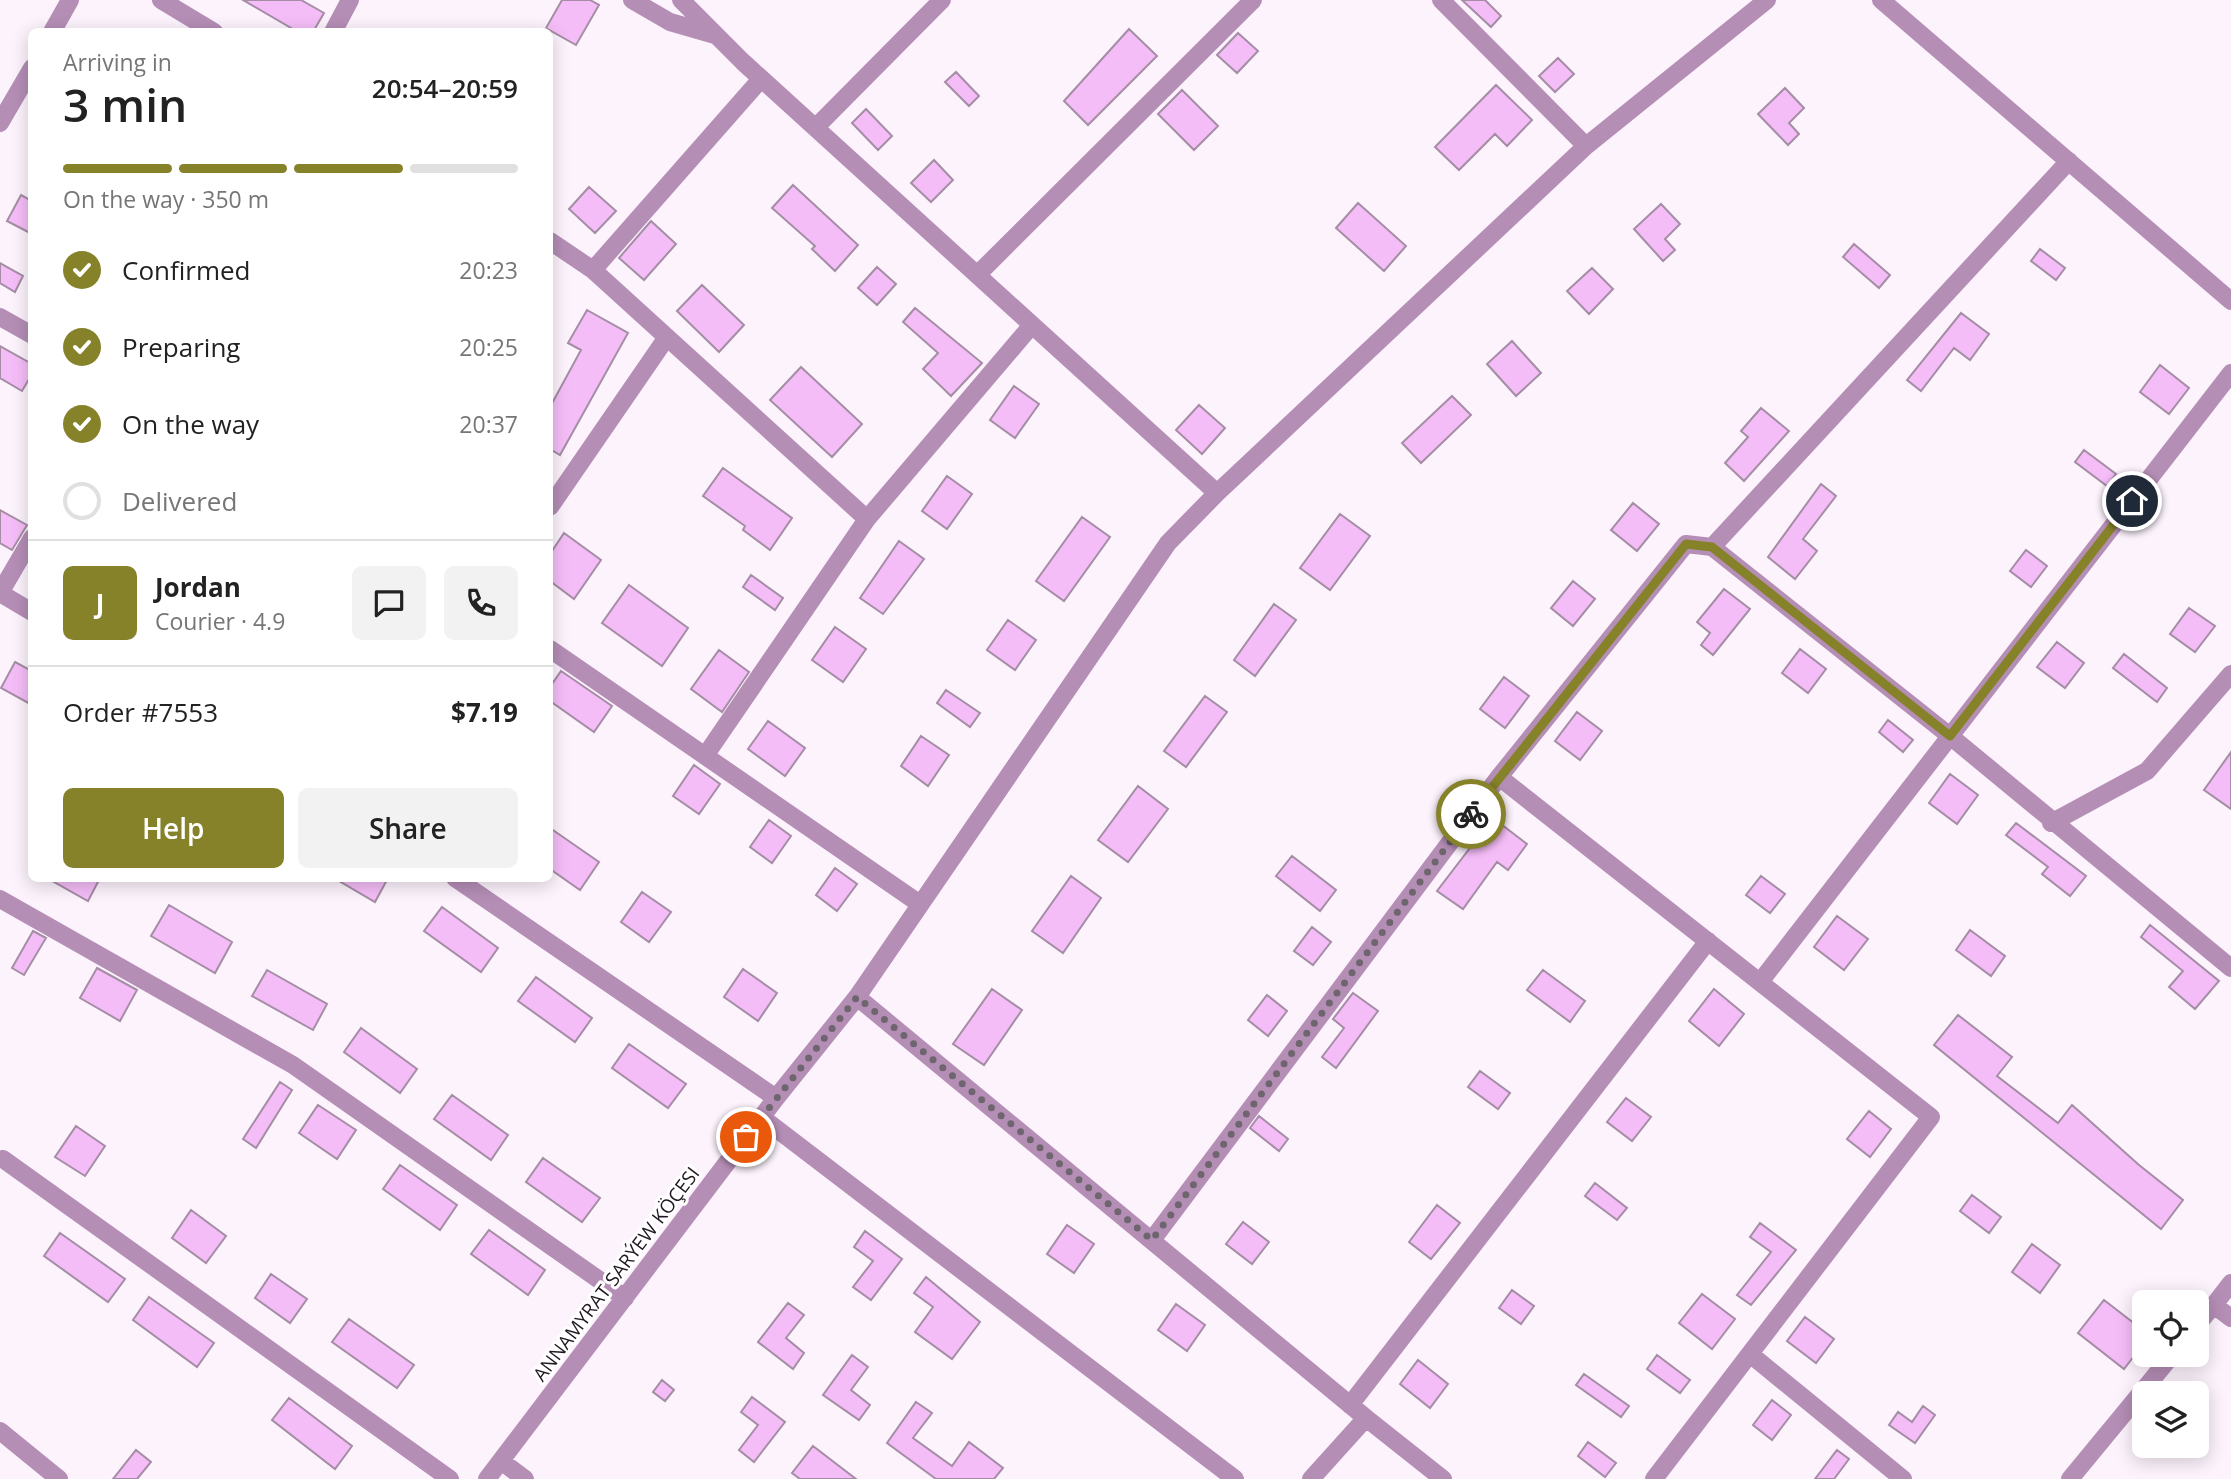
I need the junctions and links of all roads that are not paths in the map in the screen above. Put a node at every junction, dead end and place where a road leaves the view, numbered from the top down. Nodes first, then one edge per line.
1 (70, 0) edge
2 (161, 0) edge
3 (350, 0) edge
4 (632, 0) edge
5 (681, 0) edge
6 (942, 0) edge
7 (1253, 0) edge
8 (1441, 0) edge
9 (1767, 0) edge
10 (1881, 0) edge
11 (54, 28) edge
12 (207, 28) edge
13 (335, 28) edge
14 (716, 36) junction
15 (28, 75) edge
16 (761, 79) junction
17 (0, 124) edge
18 (816, 127) junction
19 (1586, 146) junction
20 (2069, 161) junction
21 (553, 243) edge
22 (593, 270) junction
23 (977, 275) junction
24 (2231, 301) edge
25 (0, 317) edge
26 (1032, 325) junction
27 (28, 333) edge
28 (667, 337) junction
29 (2231, 373) edge
30 (1217, 494) junction
31 (553, 503) edge
32 (867, 519) junction
33 (28, 545) edge
34 (1712, 547) junction
35 (0, 593) edge
36 (28, 610) edge
37 (553, 651) edge
38 (2231, 674) edge
39 (1950, 736) junction
40 (705, 756) junction
41 (1499, 777) junction
42 (2051, 822) junction
43 (461, 882) edge
44 (0, 899) edge
45 (920, 904) junction
46 (1708, 941) junction
47 (2231, 968) edge
48 (1760, 982) junction
49 (857, 997) junction
50 (776, 1098) junction
51 (761, 1117) junction
52 (3, 1159) dead end
53 (1152, 1240) junction
54 (2231, 1283) edge
55 (625, 1298) junction
56 (2214, 1305) junction
57 (2209, 1311) edge
58 (2231, 1318) edge
59 (1750, 1354) junction
60 (2162, 1367) edge
61 (1350, 1405) junction
62 (1366, 1418) junction
63 (0, 1431) edge
64 (501, 1461) junction
65 (59, 1479) edge
66 (450, 1479) edge
67 (487, 1479) edge
68 (525, 1479) edge
69 (1236, 1479) edge
70 (1311, 1479) edge
71 (1443, 1479) edge
72 (1654, 1479) edge
73 (1903, 1479) edge
74 (2070, 1479) edge

1 - 11 street
2 - 12 street
3 - 13 street
4 - 14 street
5 - 14 street
6 - 18 street
7 - 23 street
8 - 19 street
9 - 19 street, ANNAMYRAT SARÝEW KÖÇESI
10 - 20 street
14 - 16 street
15 - 17 street
16 - 18 street
16 - 22 street
18 - 23 street
19 - 30 street, ANNAMYRAT SARÝEW KÖÇESI
20 - 24 street
20 - 34 street
21 - 22 street
22 - 28 street
23 - 26 street
25 - 27 street
26 - 30 street
26 - 32 street
28 - 31 street
28 - 32 street
29 - 39 street
30 - 45 street, ANNAMYRAT SARÝEW KÖÇESI
32 - 40 street
33 - 35 street
34 - 39 street
34 - 41 street
35 - 36 street
37 - 40 street
38 - 42 street
39 - 42 street
39 - 48 street
40 - 45 street
41 - 46 street
41 - 53 street
42 - 47 street
43 - 50 street
44 - 55 street
45 - 49 street, ANNAMYRAT SARÝEW KÖÇESI
46 - 48 street
46 - 61 street
48 - 59 street
49 - 50 street, ANNAMYRAT SARÝEW KÖÇESI
49 - 53 street
50 - 51 street, ANNAMYRAT SARÝEW KÖÇESI
51 - 55 street, ANNAMYRAT SARÝEW KÖÇESI
51 - 69 street
52 - 66 street
53 - 61 street
54 - 56 street
55 - 64 street, ANNAMYRAT SARÝEW KÖÇESI
56 - 57 street
56 - 58 street
59 - 72 street
59 - 73 street
60 - 74 street
61 - 62 street
62 - 70 street
62 - 71 street
63 - 65 street
64 - 67 street, ANNAMYRAT SARÝEW KÖÇESI
64 - 68 street

